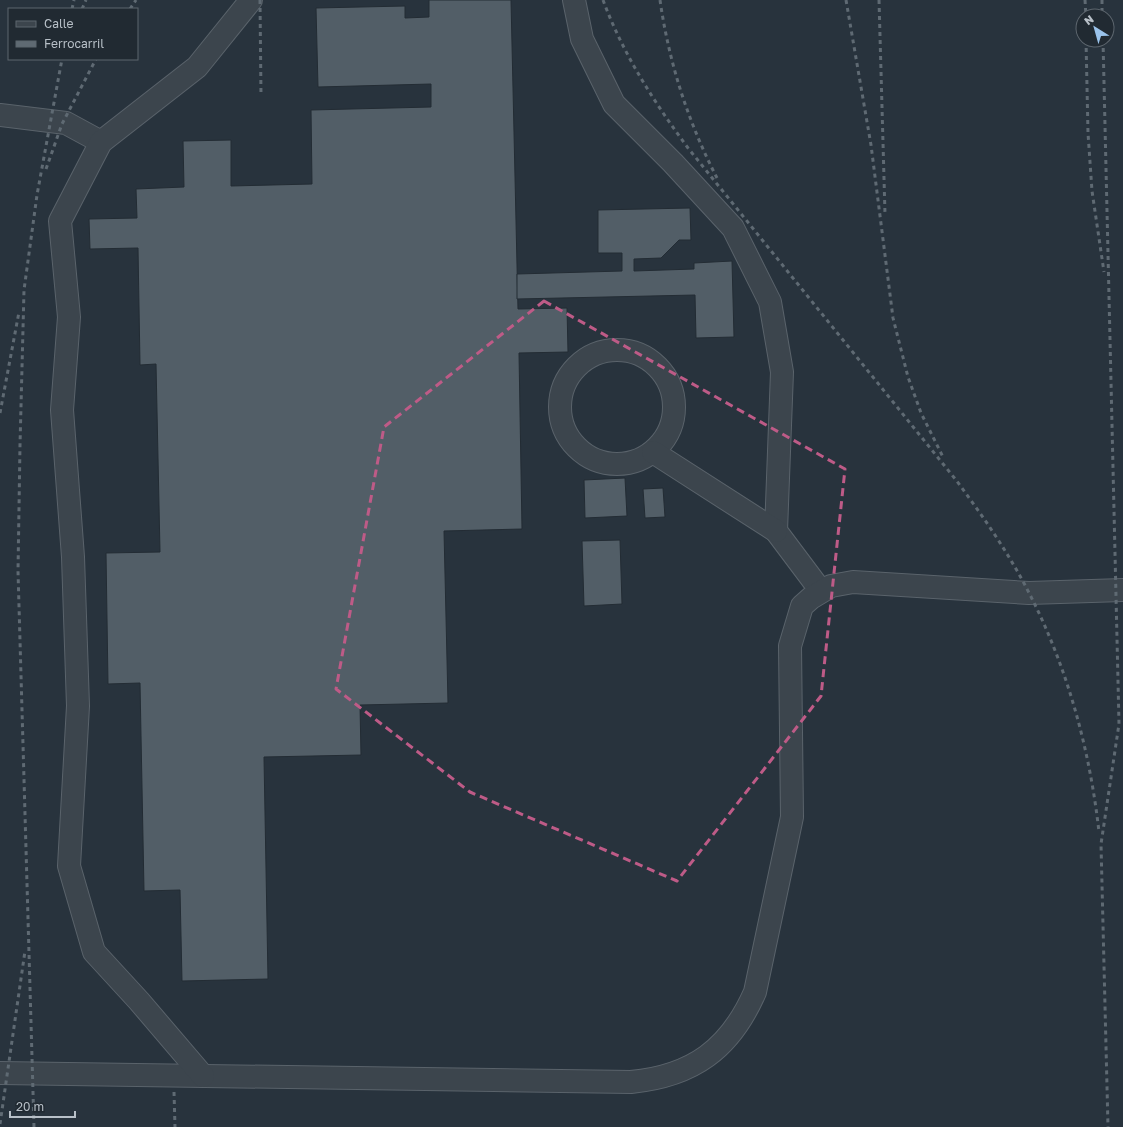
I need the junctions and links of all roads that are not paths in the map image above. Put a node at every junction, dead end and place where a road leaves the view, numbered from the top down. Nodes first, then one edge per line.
1 (251, 0) edge
2 (574, 0) edge
3 (0, 115) edge
4 (101, 142) junction
5 (653, 452) junction
6 (776, 531) junction
7 (1123, 590) edge
8 (821, 591) junction
9 (0, 1073) edge
10 (203, 1076) junction

1 - 4 lane
2 - 6 lane
3 - 4 lane
4 - 10 lane
5 - 5 lane
5 - 6 lane
6 - 8 lane
7 - 8 lane
8 - 10 lane
9 - 10 lane

